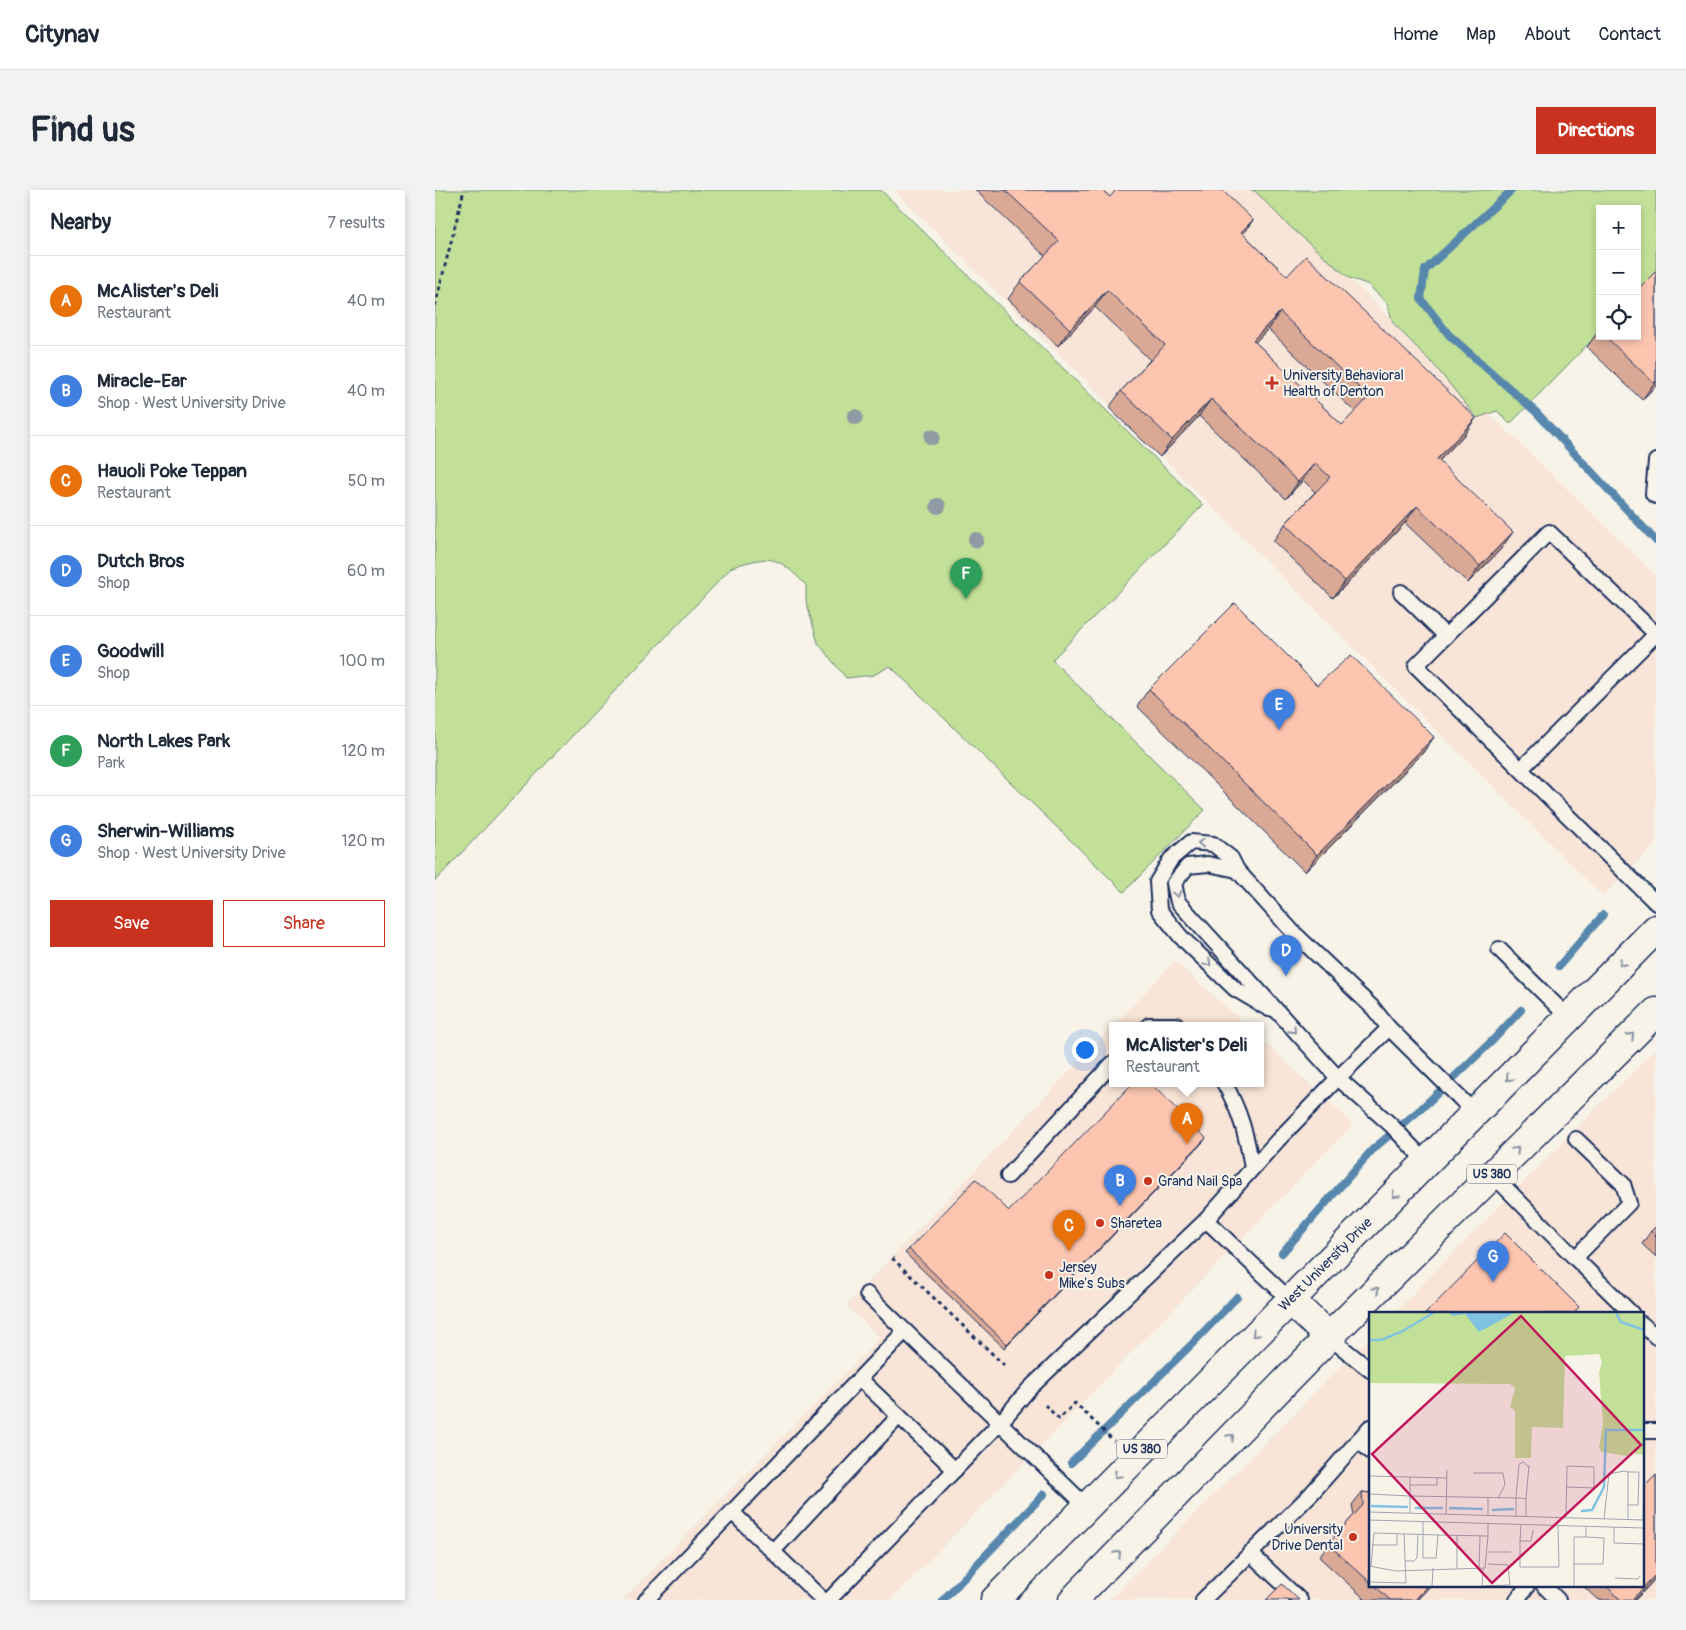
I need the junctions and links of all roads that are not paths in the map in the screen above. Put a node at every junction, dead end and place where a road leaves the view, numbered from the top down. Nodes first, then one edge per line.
1 (1656, 461) edge
2 (1656, 496) edge
3 (1401, 592) dead end
4 (1446, 636) junction
5 (1521, 769) junction
6 (1237, 870) junction
7 (1656, 903) edge
8 (1656, 929) edge
9 (1499, 949) dead end
10 (1656, 1012) edge
11 (1278, 1015) junction
12 (1568, 1017) junction
13 (1389, 1028) junction
14 (1109, 1067) edge
15 (1338, 1078) junction
16 (1226, 1087) edge
17 (1475, 1114) junction
18 (1576, 1139) dead end
19 (1427, 1163) junction
20 (1252, 1168) junction
21 (1492, 1174) junction
22 (1008, 1176) dead end
23 (1206, 1220) junction
24 (1575, 1258) junction
25 (867, 1294) dead end
26 (1290, 1300) junction
27 (1630, 1312) edge
28 (1643, 1325) edge
29 (905, 1331) junction
30 (1329, 1337) junction
31 (1656, 1337) edge
32 (1369, 1369) edge
33 (860, 1379) junction
34 (899, 1416) junction
35 (999, 1424) junction
36 (1369, 1428) edge
37 (1643, 1430) edge
38 (1656, 1431) edge
39 (1358, 1440) junction
40 (1369, 1450) edge
41 (955, 1470) junction
42 (1086, 1506) junction
43 (732, 1512) junction
44 (773, 1551) junction
45 (1250, 1553) junction
46 (1546, 1588) edge
47 (646, 1600) edge
48 (823, 1600) edge
49 (829, 1600) edge
50 (995, 1600) edge
51 (1073, 1600) edge
52 (1203, 1600) edge
53 (1300, 1600) edge
54 (1558, 1600) edge

1 - 2 lane
3 - 4 lane
4 - 5 lane
4 - 5 lane
5 - 7 lane
6 -> 11 lane
6 -> 11 lane
6 - 13 lane
8 -> 12 main road, West University Drive / US 380
9 - 12 lane
21 -> 10 main road, US 380
11 -> 15 lane
12 -> 17 main road, West University Drive / US 380
13 - 15 lane
13 - 17 lane
14 - 22 lane
15 - 19 lane
15 - 20 lane
16 - 20 lane
17 - 19 main road, West University Drive / US 380
18 - 24 lane
19 -> 26 main road, West University Drive / US 380
20 - 23 lane
21 - 24 lane
30 -> 21 main road, US 380
23 - 26 lane
23 - 35 lane
24 - 27 lane
25 - 29 lane
26 - 30 main road
26 -> 42 main road, West University Drive / US 380
28 - 31 lane
29 - 33 lane
29 - 35 lane
30 - 32 lane
51 -> 30 main road, US 380
33 - 34 lane
33 - 43 lane
34 - 41 lane
34 - 44 lane
35 - 41 lane
35 - 42 lane
36 - 39 lane
37 - 38 lane
39 - 40 lane
39 - 45 lane
41 - 49 lane
42 - 50 main road, West University Drive / US 380
43 - 44 lane
43 - 47 lane
44 - 48 lane
45 - 52 lane
45 - 53 lane
46 - 54 lane

